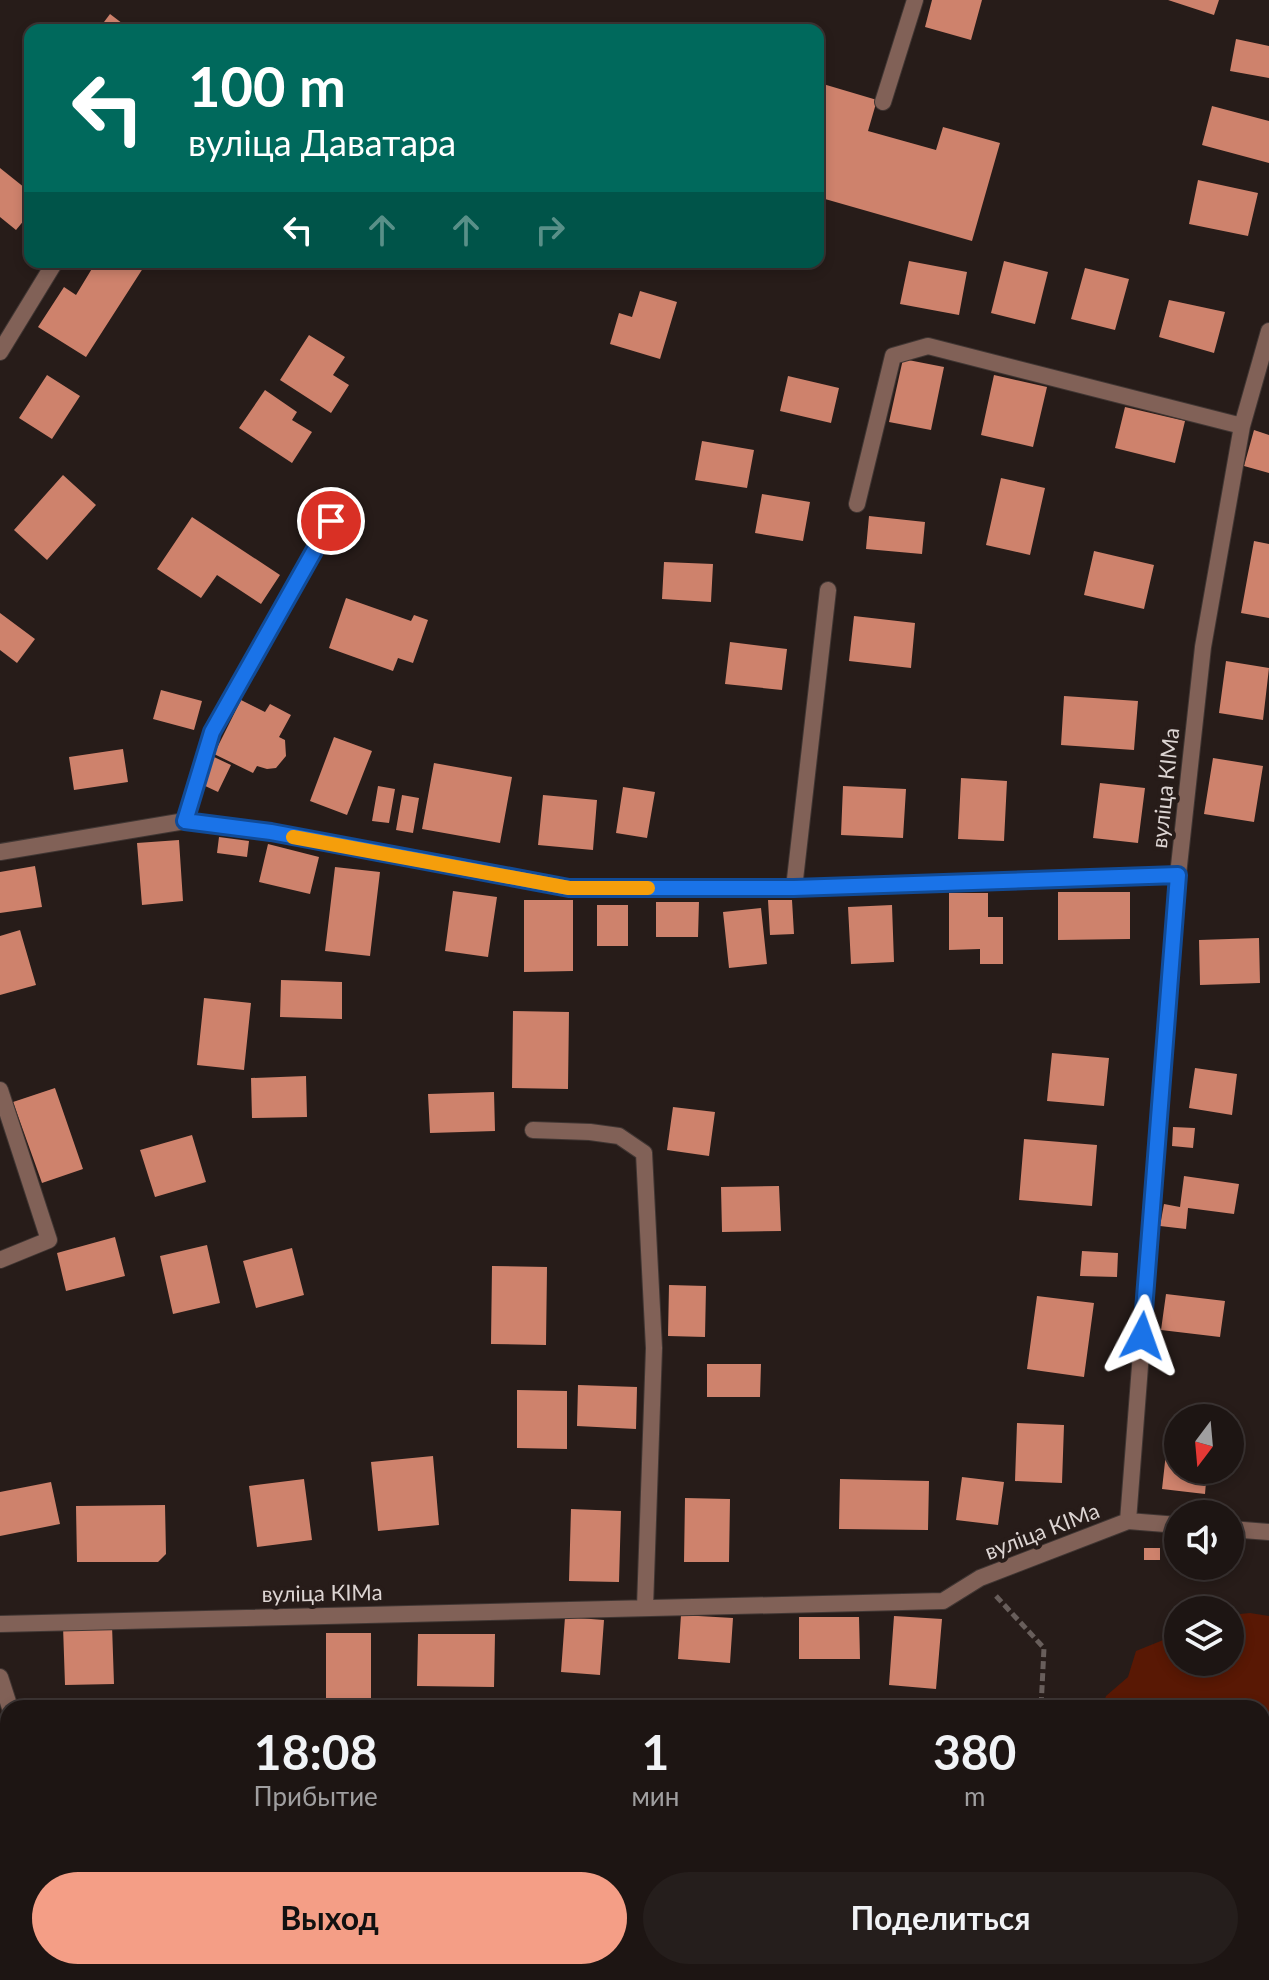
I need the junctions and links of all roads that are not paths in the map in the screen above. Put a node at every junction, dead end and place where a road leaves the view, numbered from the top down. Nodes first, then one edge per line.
1 (915, 0) edge
2 (883, 102) dead end
3 (51, 268) edge
4 (1269, 331) edge
5 (0, 352) edge
6 (1242, 426) junction
7 (857, 504) dead end
8 (331, 521) dead end
9 (828, 590) dead end
10 (185, 821) junction
11 (0, 852) edge
12 (1178, 875) junction
13 (794, 888) junction
14 (0, 1090) edge
15 (533, 1130) dead end
16 (0, 1260) edge
17 (1128, 1521) junction
18 (1164, 1524) edge
19 (1244, 1530) edge
20 (1269, 1532) edge
21 (645, 1607) junction
22 (0, 1624) edge
23 (0, 1677) edge
24 (7, 1700) edge

1 - 2 street
3 - 5 street
4 - 6 street, вуліца КІМа
6 - 7 street
6 - 12 street, вуліца КІМа
8 - 10 street
9 - 13 street
10 - 11 street
10 - 13 street
12 - 13 street
12 - 17 street, вуліца КІМа
14 - 16 street
15 - 21 street
17 - 18 street
17 - 21 street, вуліца КІМа
19 - 20 street
21 - 22 street, вуліца КІМа
23 - 24 street

